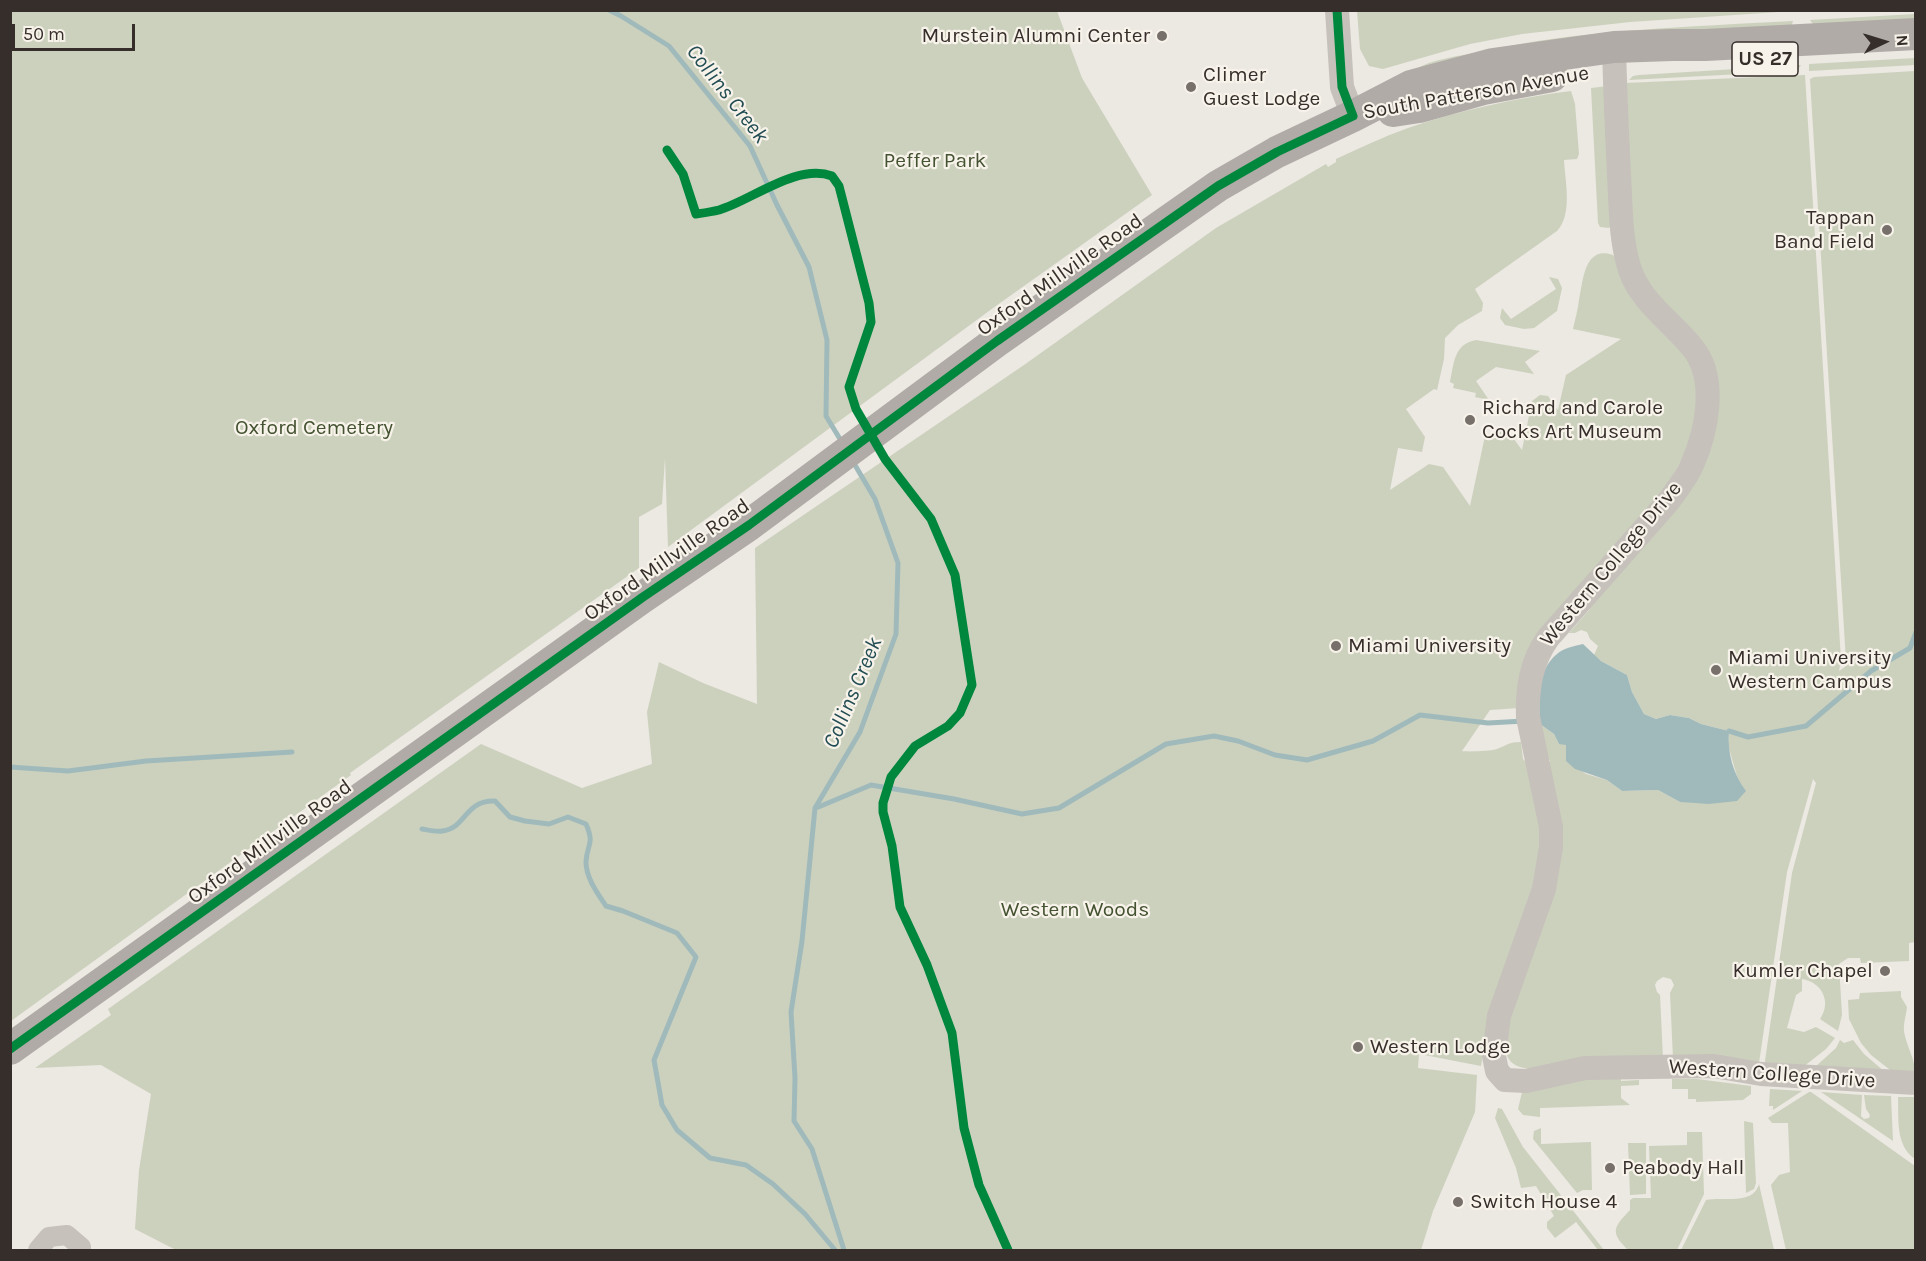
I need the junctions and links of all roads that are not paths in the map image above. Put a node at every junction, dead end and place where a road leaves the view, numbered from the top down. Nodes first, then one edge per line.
1 (1337, 10) edge
2 (1916, 34) edge
3 (1916, 51) edge
4 (1615, 58) junction
5 (1353, 117) junction
6 (10, 1049) edge
7 (1916, 1083) edge
8 (38, 1251) edge
9 (81, 1251) edge

1 - 5 street
2 - 4 highway, South Patterson Avenue / US 27
3 - 4 highway, South Patterson Avenue / US 27
4 - 5 highway, South Patterson Avenue / US 27
4 - 7 street, Western College Drive
5 - 6 highway, Oxford Millville Road / US 27
8 - 9 street

